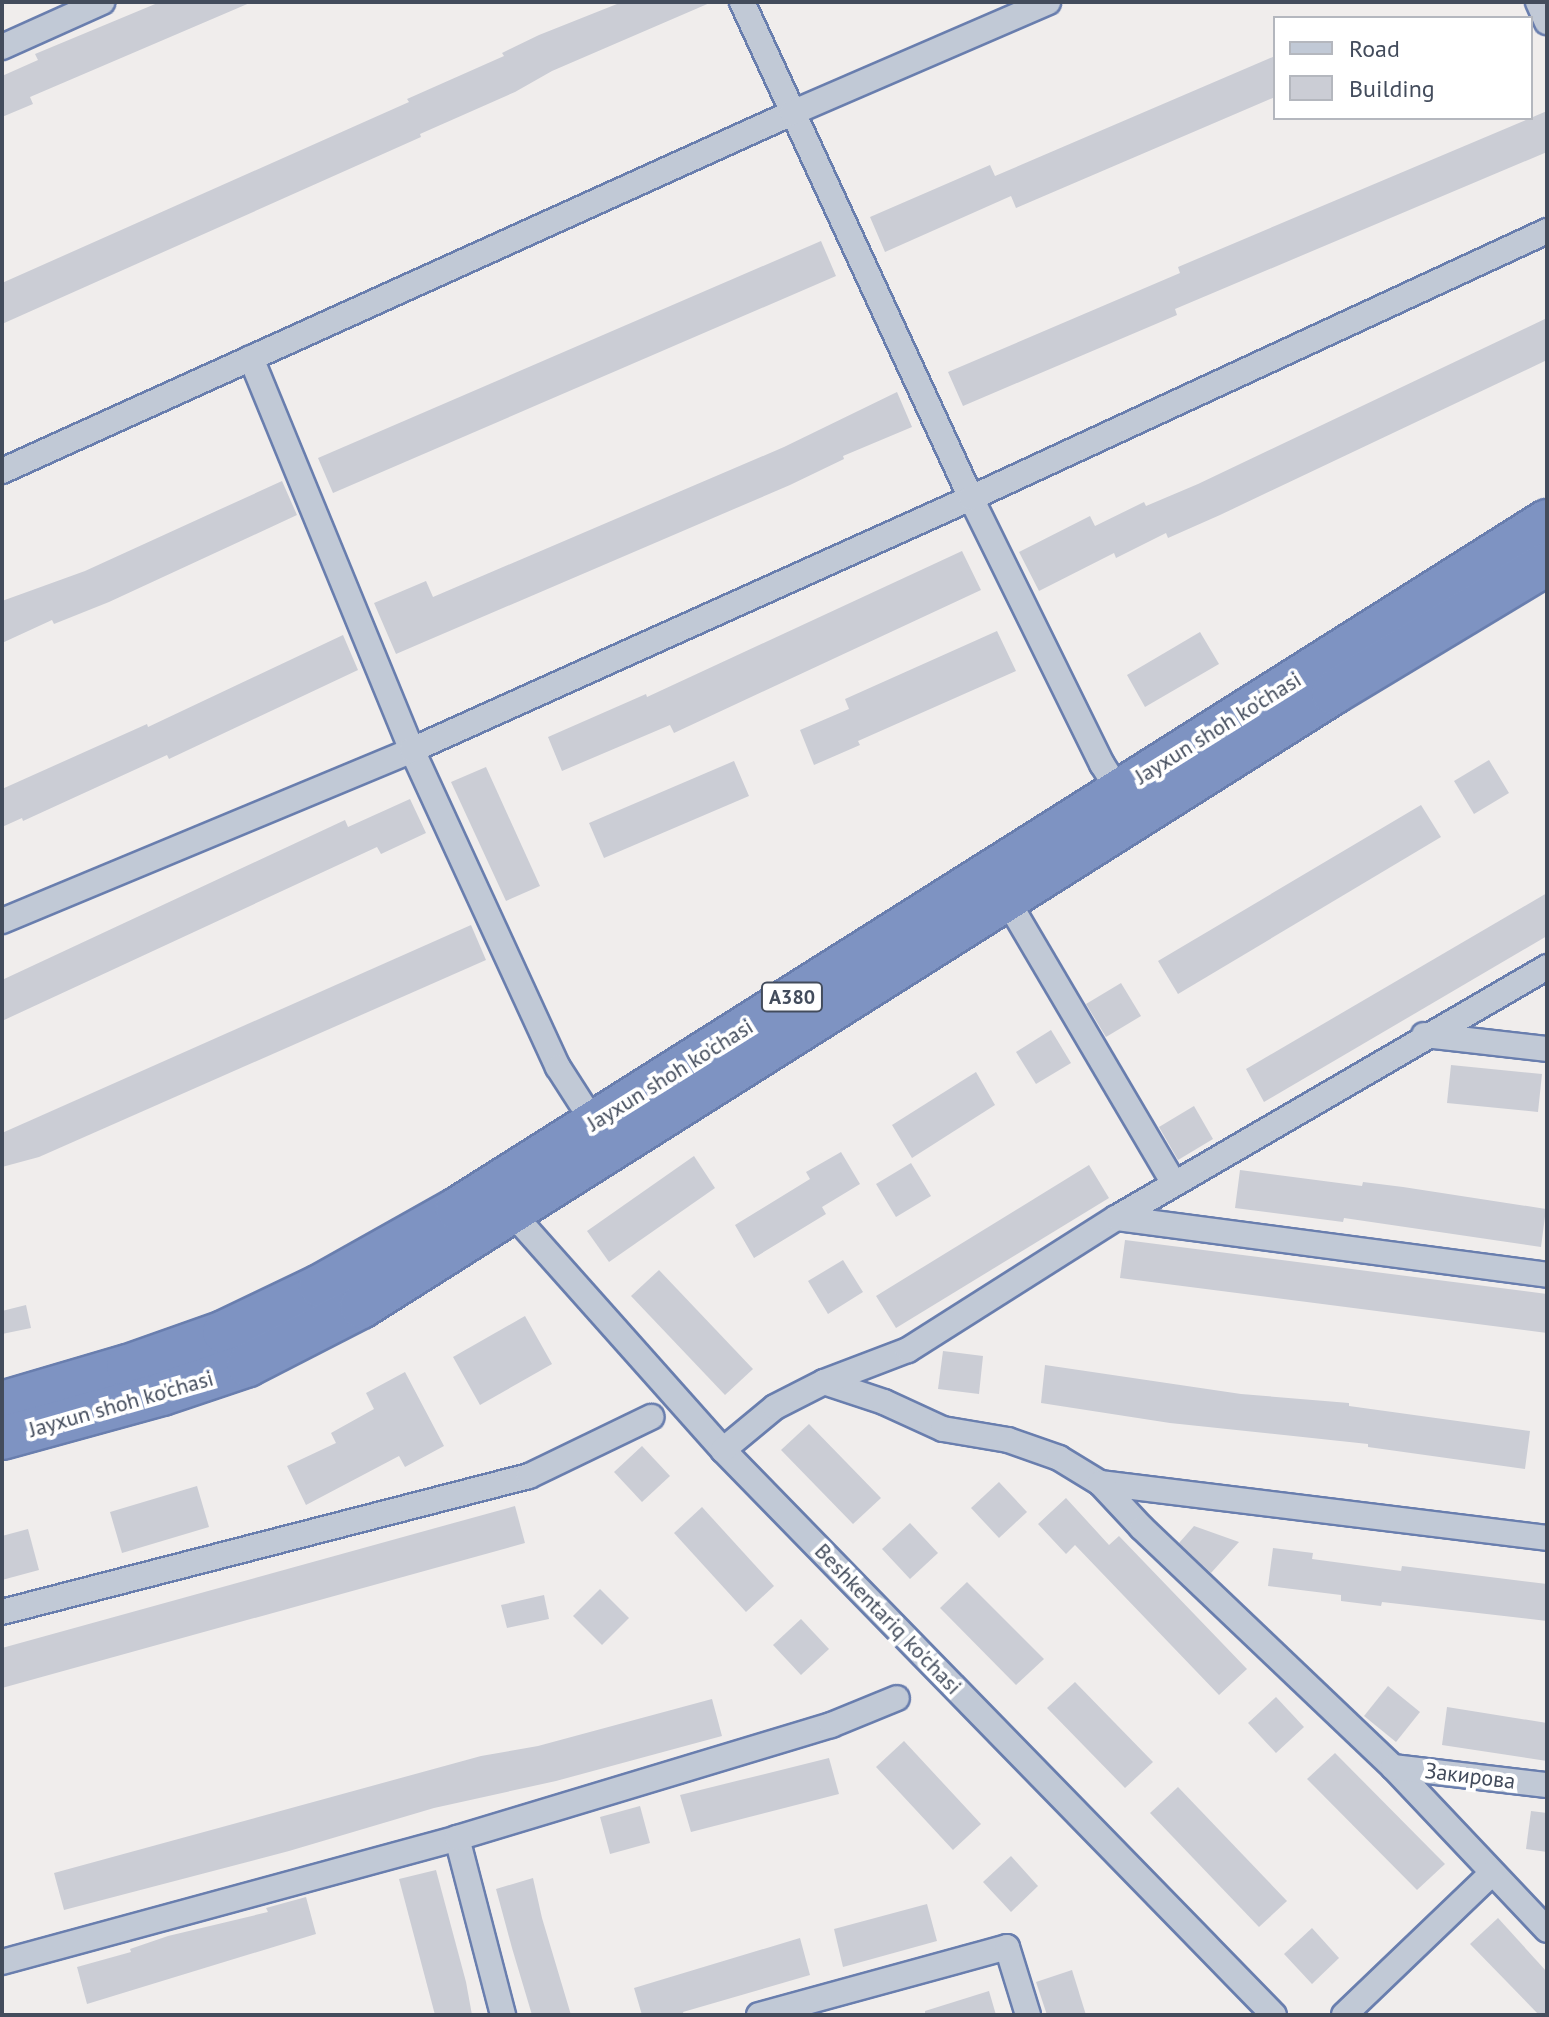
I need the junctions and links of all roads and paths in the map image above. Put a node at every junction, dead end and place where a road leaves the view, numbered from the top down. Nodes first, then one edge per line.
1 (102, 2) edge
2 (742, 2) edge
3 (1048, 2) edge
4 (1538, 2) edge
5 (1547, 22) edge
6 (2, 47) edge
7 (792, 113) junction
8 (1547, 231) edge
9 (251, 358) junction
10 (2, 471) edge
11 (971, 498) junction
12 (1547, 521) edge
13 (1547, 564) edge
14 (412, 750) junction
15 (1119, 791) junction
16 (1007, 900) junction
17 (2, 921) edge
18 (1547, 967) edge
19 (1424, 1035) junction
20 (1547, 1049) edge
21 (594, 1123) junction
22 (1174, 1183) junction
23 (512, 1213) junction
24 (1116, 1218) junction
25 (1547, 1275) edge
26 (824, 1382) junction
27 (2, 1403) edge
28 (651, 1417) dead end
29 (2, 1438) edge
30 (723, 1450) junction
31 (1100, 1483) junction
32 (1547, 1538) edge
33 (2, 1612) edge
34 (897, 1698) dead end
35 (1393, 1767) junction
36 (1547, 1785) edge
37 (457, 1838) junction
38 (1491, 1874) junction
39 (1547, 1930) edge
40 (2, 1962) edge
41 (816, 2008) edge
42 (503, 2015) edge
43 (759, 2015) edge
44 (1028, 2015) edge
45 (1274, 2015) edge
46 (1344, 2015) edge

1 - 6 street
2 - 7 street
3 - 7 street
4 - 5 street
7 - 9 street
7 - 11 street
8 - 11 street
9 - 10 street
9 - 14 street
11 - 14 street
11 - 15 street
12 - 15 highway, Jayxun shoh ko'chasi / A380
13 - 16 highway, Jayxun shoh ko'chasi / A380
14 - 17 street
14 - 21 street
15 - 21 highway, Jayxun shoh ko'chasi / A380
16 - 22 street
16 - 23 highway, Jayxun shoh ko'chasi / A380
18 - 19 street
19 - 20 street
19 - 22 street
21 - 27 highway, Jayxun shoh ko'chasi / A380
22 - 24 street
23 - 29 highway, Jayxun shoh ko'chasi / A380
23 - 30 street, Beshkentariq ko'chasi
24 - 25 street
24 - 26 street
26 - 30 street
26 - 31 street
28 - 33 street
30 - 45 street, Beshkentariq ko'chasi
31 - 32 street
31 - 35 street
34 - 37 street
35 - 36 street, Закирова
35 - 38 street
37 - 40 street
37 - 42 street
38 - 39 street
38 - 46 street
41 - 43 street
41 - 44 street

